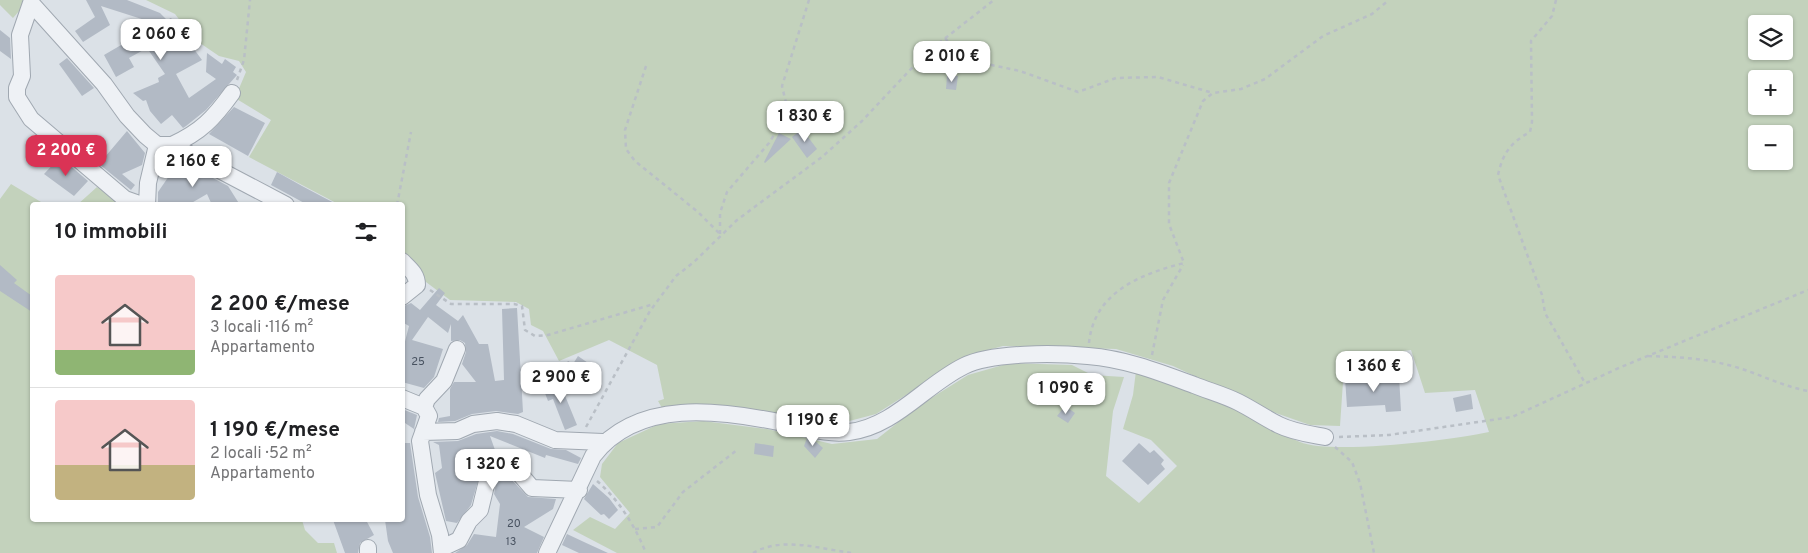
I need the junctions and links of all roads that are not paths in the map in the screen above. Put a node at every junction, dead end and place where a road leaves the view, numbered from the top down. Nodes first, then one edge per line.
1 (30, 1) edge
2 (232, 92) road end
3 (164, 145) junction
4 (134, 202) edge
5 (147, 202) edge
6 (280, 202) edge
7 (405, 265) edge
8 (405, 295) edge
9 (457, 349) dead end
10 (405, 399) edge
11 (424, 408) junction
12 (423, 432) junction
13 (1325, 437) road end
14 (603, 442) junction
15 (512, 464) dead end
16 (487, 481) dead end
17 (579, 490) junction
18 (442, 550) edge
19 (548, 553) edge

1 - 3 street
1 - 4 street
2 - 3 street
3 - 5 street
3 - 6 street
7 - 8 street
9 - 11 street
10 - 11 street
11 - 12 street
12 - 14 street
12 - 18 street
13 - 14 street
14 - 17 street
15 - 17 street
16 - 18 street
17 - 19 street

